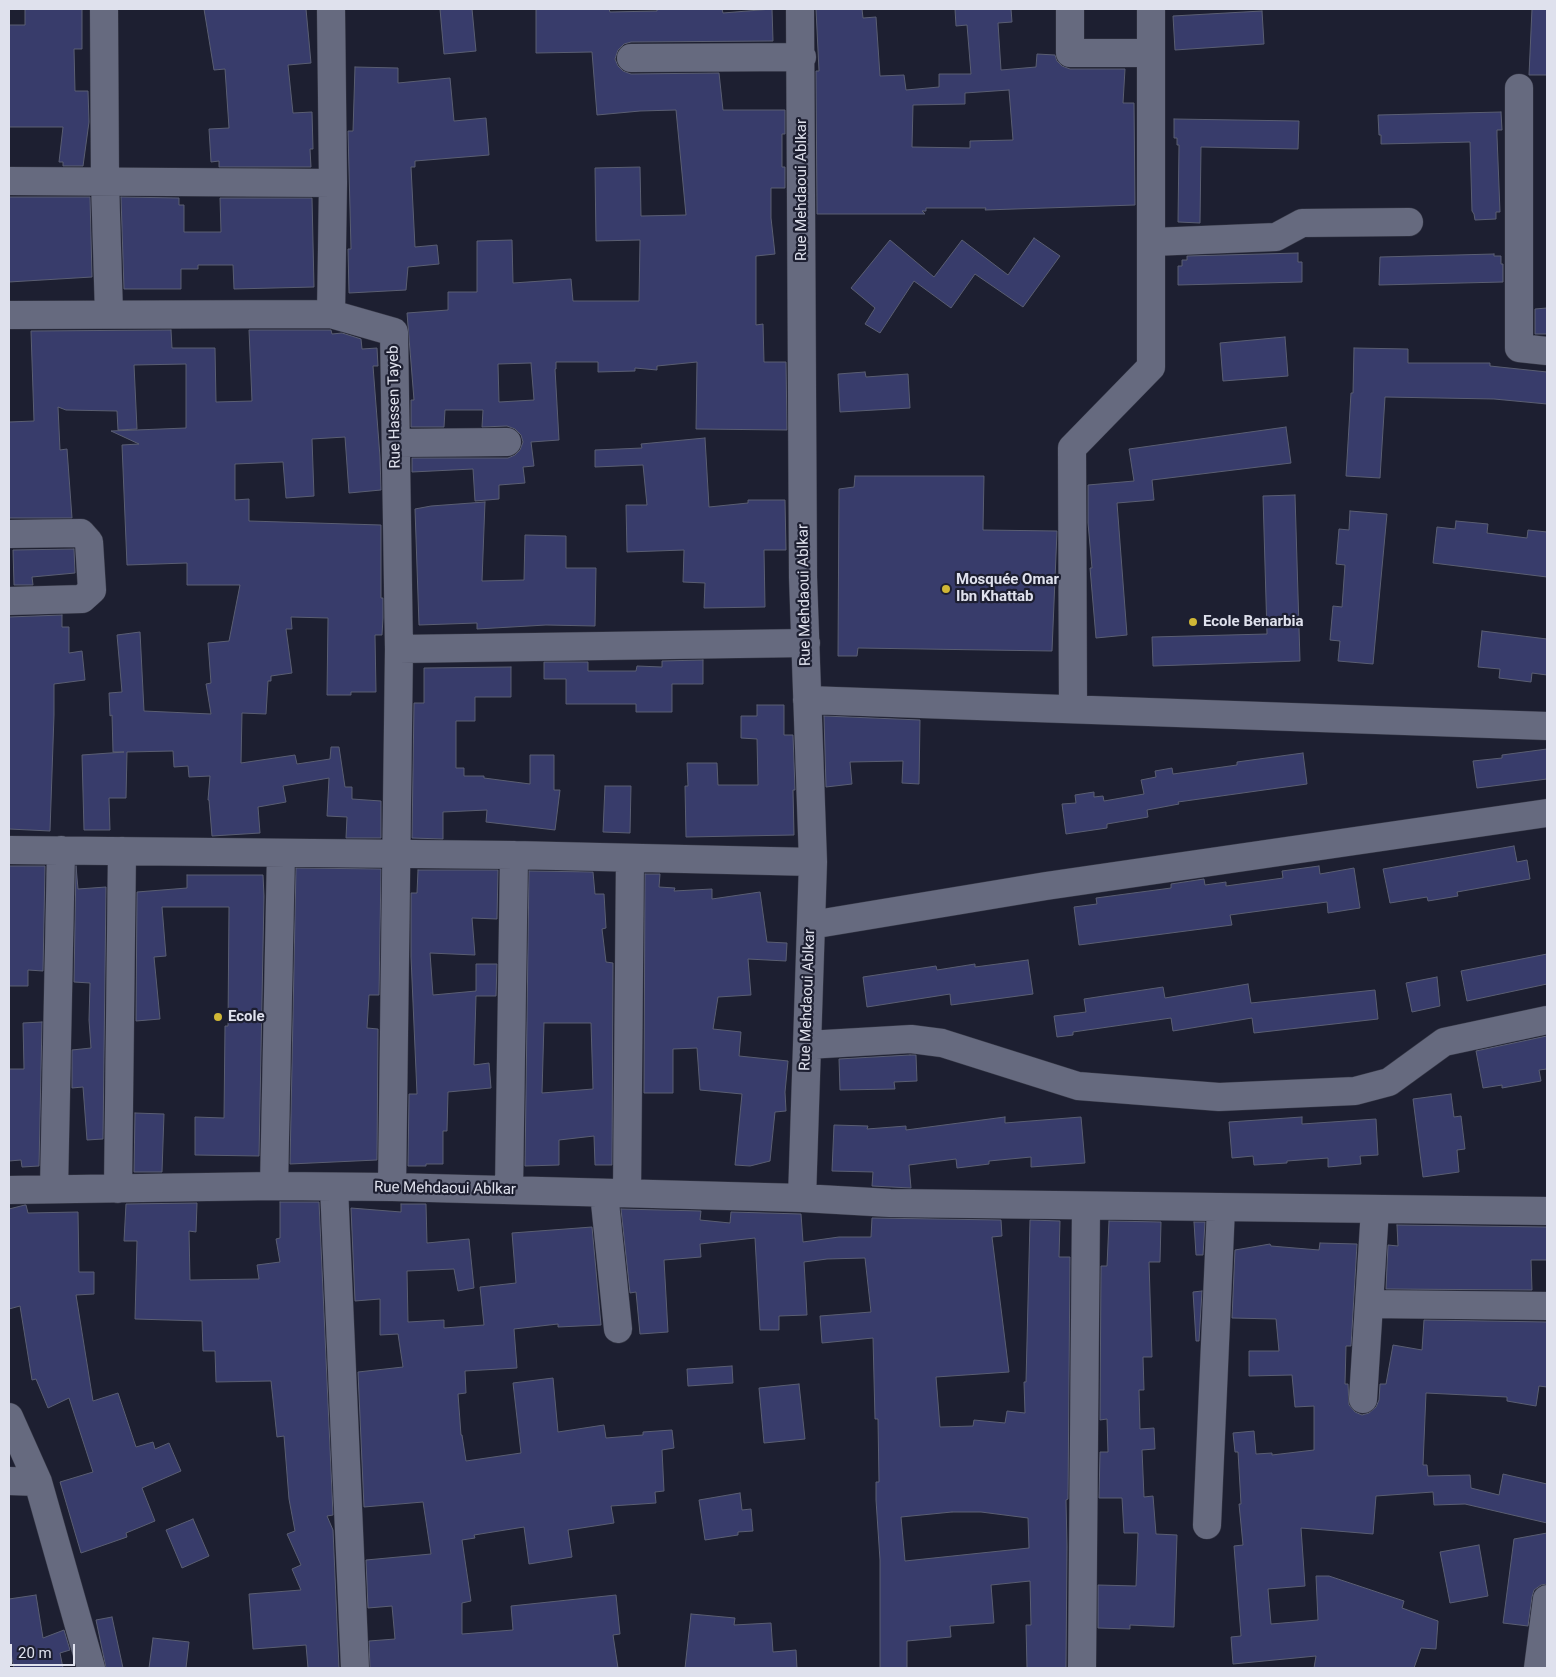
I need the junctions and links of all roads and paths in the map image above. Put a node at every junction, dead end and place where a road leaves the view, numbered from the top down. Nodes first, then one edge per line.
1 (104, 9) edge
2 (331, 9) edge
3 (800, 9) edge
4 (1070, 9) edge
5 (1152, 9) edge
6 (1151, 53) junction
7 (802, 57) junction
8 (631, 58) dead end
9 (1519, 88) dead end
10 (9, 181) edge
11 (105, 182) junction
12 (333, 183) junction
13 (1409, 222) dead end
14 (1152, 242) junction
15 (109, 314) junction
16 (331, 314) junction
17 (9, 315) edge
18 (1547, 351) edge
19 (507, 442) dead end
20 (396, 443) junction
21 (9, 534) edge
22 (9, 601) edge
23 (806, 643) junction
24 (399, 649) junction
25 (807, 700) junction
26 (1073, 708) junction
27 (1547, 726) edge
28 (1547, 813) edge
29 (9, 850) edge
30 (61, 850) junction
31 (122, 851) junction
32 (281, 853) junction
33 (396, 854) junction
34 (514, 855) junction
35 (630, 858) junction
36 (813, 862) junction
37 (811, 925) junction
38 (1547, 1020) edge
39 (807, 1045) junction
40 (274, 1186) junction
41 (334, 1187) junction
42 (392, 1187) junction
43 (54, 1189) junction
44 (118, 1189) junction
45 (9, 1190) edge
46 (509, 1190) junction
47 (616, 1193) junction
48 (802, 1198) junction
49 (1086, 1207) junction
50 (1221, 1208) junction
51 (1376, 1208) junction
52 (1547, 1211) edge
53 (1369, 1304) junction
54 (1547, 1306) edge
55 (618, 1329) dead end
56 (1363, 1399) dead end
57 (9, 1417) edge
58 (9, 1481) edge
59 (38, 1482) junction
60 (1206, 1525) dead end
61 (1547, 1600) edge
62 (91, 1668) edge
63 (355, 1668) edge
64 (1082, 1668) edge
65 (1538, 1668) edge

1 - 11 street
2 - 12 street
3 - 7 street, Rue Mehdaoui Ablkar
4 - 6 street
5 - 6 street
6 - 14 street
7 - 8 street
7 - 23 street, Rue Mehdaoui Ablkar
9 - 18 street
10 - 11 street
11 - 12 street
11 - 15 street
12 - 16 street
13 - 14 street
14 - 26 street
15 - 16 street
15 - 17 street
16 - 20 street, Rue Hassen Tayeb
19 - 20 street
20 - 24 street, Rue Hassen Tayeb
21 - 22 street
23 - 24 street
23 - 25 street, Rue Mehdaoui Ablkar
24 - 33 street, Rue Hassen Tayeb
25 - 26 street
25 - 36 street, Rue Mehdaoui Ablkar
26 - 27 street
28 - 37 street
29 - 30 street
30 - 31 street
30 - 43 street
31 - 32 street
31 - 44 street
32 - 33 street
32 - 40 street
33 - 34 street
33 - 42 street, Rue Hassen Tayeb
34 - 35 street
34 - 46 street
35 - 36 street
35 - 47 street
36 - 37 street, Rue Mehdaoui Ablkar
37 - 39 street, Rue Mehdaoui Ablkar
38 - 39 street
39 - 48 street, Rue Mehdaoui Ablkar
40 - 41 street, Rue Mehdaoui Ablkar
40 - 44 street, Rue Mehdaoui Ablkar
41 - 42 street, Rue Mehdaoui Ablkar
41 - 63 street
42 - 46 street, Rue Mehdaoui Ablkar
43 - 44 street, Rue Mehdaoui Ablkar
43 - 45 street, Rue Mehdaoui Ablkar
46 - 47 street, Rue Mehdaoui Ablkar
47 - 48 street, Rue Mehdaoui Ablkar
47 - 55 street
48 - 49 street
49 - 50 street
49 - 64 street
50 - 51 street
50 - 60 street
51 - 52 street
51 - 53 street
53 - 54 street
53 - 56 street
57 - 59 street
58 - 59 street
59 - 62 street
61 - 65 street

